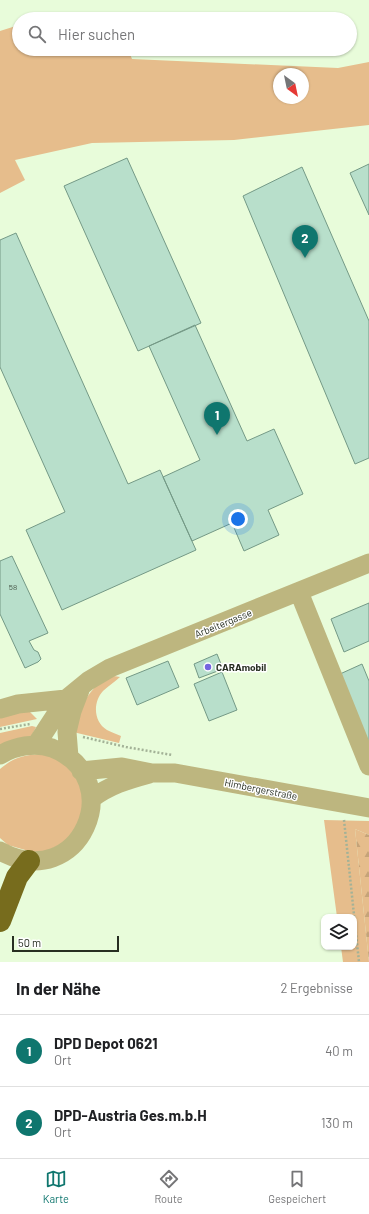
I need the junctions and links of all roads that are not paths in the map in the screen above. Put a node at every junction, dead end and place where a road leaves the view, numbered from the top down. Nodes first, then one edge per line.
1 (369, 563) edge
2 (299, 592) junction
3 (81, 687) junction
4 (66, 699) junction
5 (0, 709) edge
6 (36, 745) junction
7 (0, 755) edge
8 (69, 757) junction
9 (369, 766) edge
10 (82, 771) junction
11 (152, 773) junction
12 (91, 799) junction
13 (369, 808) edge
14 (0, 851) edge
15 (29, 861) junction
16 (0, 921) edge

1 - 2 street, Arbeitergasse
2 - 3 street, Arbeitergasse
2 - 9 street
3 - 4 street, Arbeitergasse
3 - 8 street
4 - 5 street
4 - 6 street, Arbeitergasse
6 - 7 street
6 - 8 street
8 - 10 street
10 - 11 street, Himbergerstraße
10 - 12 street
11 - 12 street, Himbergerstraße
11 - 13 street, Himbergerstraße
12 - 15 street
14 - 15 street
15 - 16 highway

